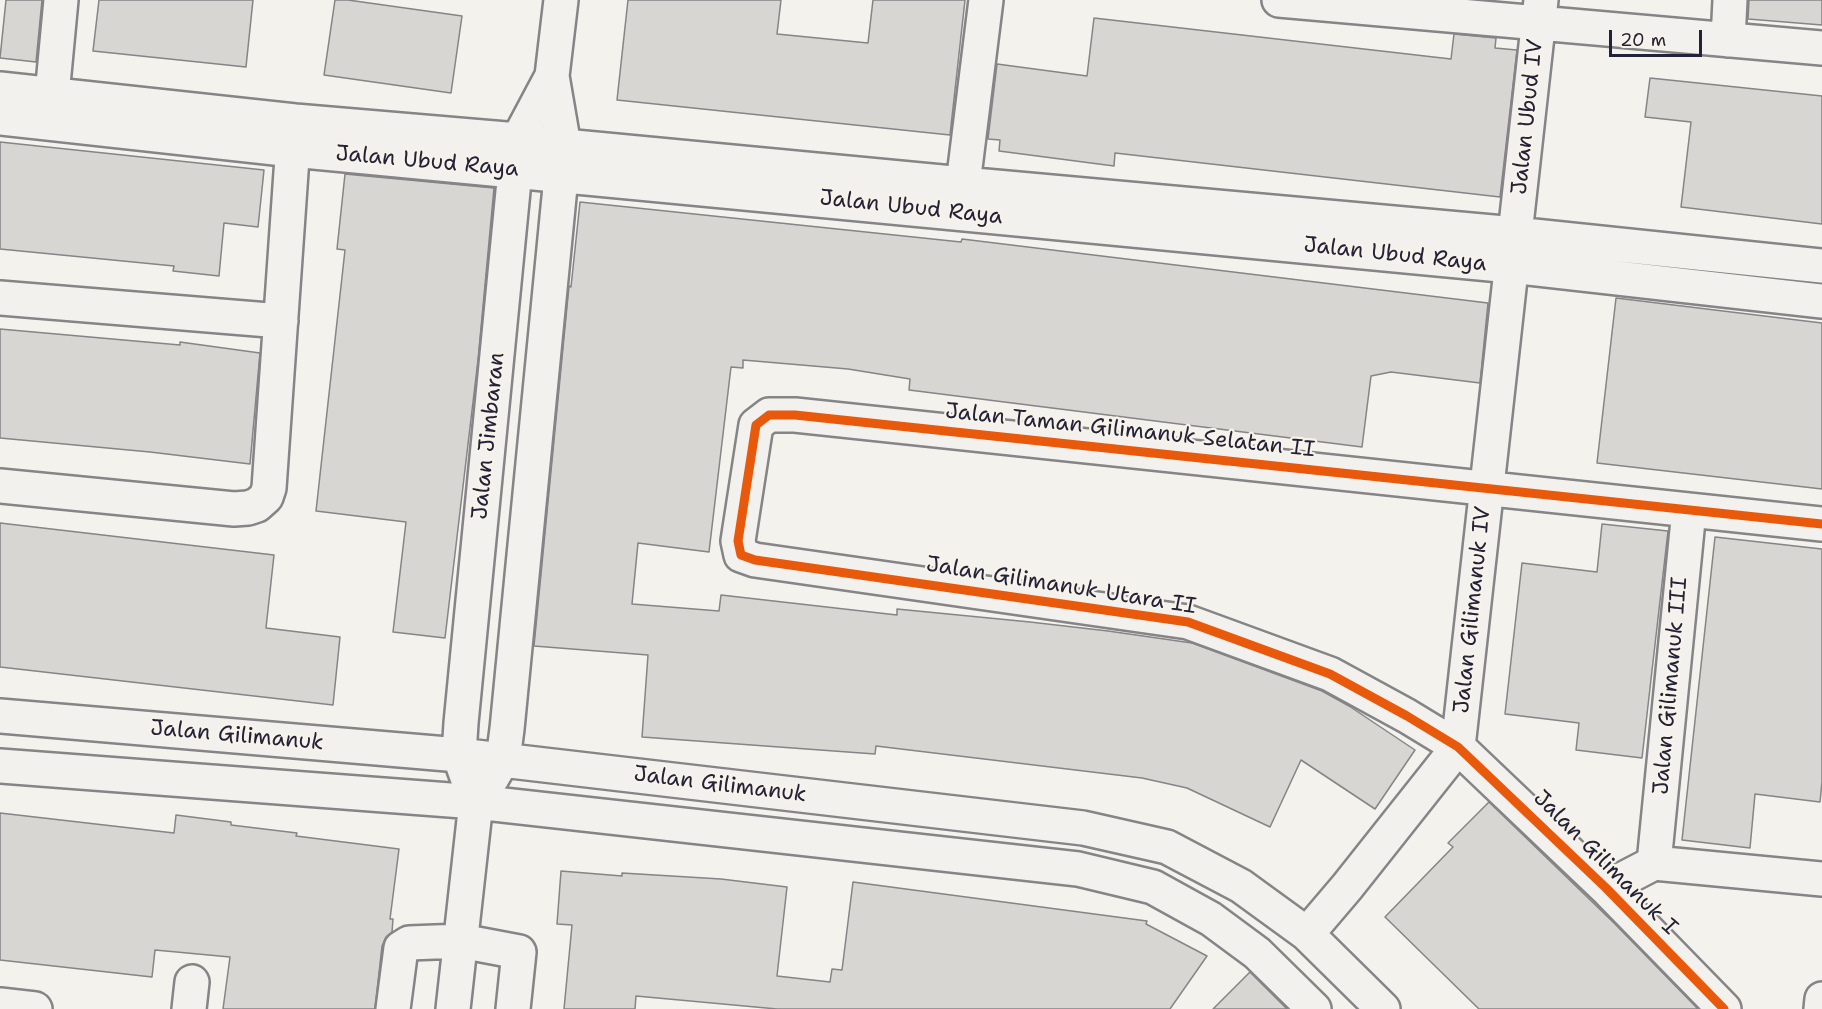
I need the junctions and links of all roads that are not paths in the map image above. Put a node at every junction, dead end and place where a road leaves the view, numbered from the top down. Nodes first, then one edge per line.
1 (61, 0) edge
2 (561, 0) edge
3 (986, 0) edge
4 (1279, 0) edge
5 (1730, 0) edge
6 (1359, 4) edge
7 (1540, 11) edge
8 (1728, 40) junction
9 (1822, 48) edge
10 (552, 76) junction
11 (0, 89) edge
12 (52, 95) junction
13 (0, 118) edge
14 (294, 135) junction
15 (516, 155) junction
16 (562, 160) junction
17 (610, 164) junction
18 (963, 184) junction
19 (1515, 234) junction
20 (1511, 266) junction
21 (1822, 266) edge
22 (0, 298) edge
23 (1822, 301) edge
24 (281, 321) junction
25 (0, 486) edge
26 (1487, 488) junction
27 (1689, 510) junction
28 (1822, 524) edge
29 (741, 555) joint
30 (0, 716) edge
31 (462, 717) junction
32 (508, 721) junction
33 (1458, 747) junction
34 (459, 755) junction
35 (503, 759) junction
36 (0, 766) edge
37 (476, 802) junction
38 (1654, 863) junction
39 (1822, 879) edge
40 (1606, 888) junction
41 (1307, 934) junction
42 (461, 941) junction
43 (1822, 999) edge
44 (0, 1005) edge
45 (35, 1009) edge
46 (393, 1009) edge
47 (453, 1009) edge
48 (513, 1009) edge
49 (1314, 1009) edge
50 (1383, 1009) edge
51 (1724, 1009) edge
52 (1821, 1009) edge

1 - 12 street
2 - 10 street, Jalan Jimbaran
3 - 18 street
4 - 6 street
5 - 8 street
6 - 7 street
7 - 8 street
7 - 19 street, Jalan Ubud IV
8 - 9 street
10 - 15 street, Jalan Jimbaran
10 - 16 street, Jalan Jimbaran
11 - 12 street, Jalan Ubud Raya
12 - 14 street, Jalan Ubud Raya
13 - 14 street, Jalan Ubud Raya
14 - 15 street, Jalan Ubud Raya
14 - 24 street
15 - 16 street, Jalan Ubud Raya
15 - 31 street, Jalan Jimbaran
16 - 17 street, Jalan Ubud Raya
16 - 32 street, Jalan Jimbaran
17 - 18 street, Jalan Ubud Raya
17 - 20 street, Jalan Ubud Raya
18 - 19 street, Jalan Ubud Raya
19 - 20 street, Jalan Gilimanuk IV
19 - 21 street, Jalan Ubud Raya
20 - 23 street, Jalan Ubud Raya
20 - 26 street, Jalan Gilimanuk IV
22 - 24 street
24 - 25 street
26 - 27 street, Jalan Taman Gilimanuk Selatan II
26 - 29 street, Jalan Taman Gilimanuk Selatan II
26 - 33 street, Jalan Gilimanuk IV
27 - 28 street, Jalan Taman Gilimanuk Selatan II
27 - 38 street, Jalan Gilimanuk III
29 - 33 street, Jalan Gilimanuk Utara II
30 - 34 street, Jalan Gilimanuk
31 - 32 street
31 - 34 street, Jalan Jimbaran
32 - 35 street, Jalan Jimbaran
33 - 40 street, Jalan Gilimanuk I
33 - 41 street
34 - 35 street, Jalan Gilimanuk
34 - 37 street, Jalan Jimbaran
35 - 37 street, Jalan Jimbaran
35 - 41 street, Jalan Gilimanuk
36 - 37 street, Jalan Gilimanuk
37 - 42 street, Jalan Jimbaran
37 - 49 street, Jalan Gilimanuk
38 - 39 street
38 - 40 street
40 - 51 street, Jalan Gilimanuk I
41 - 50 street, Jalan Gilimanuk
42 - 46 street
42 - 47 street, Jalan Jimbaran
42 - 48 street
43 - 52 street
44 - 45 street

